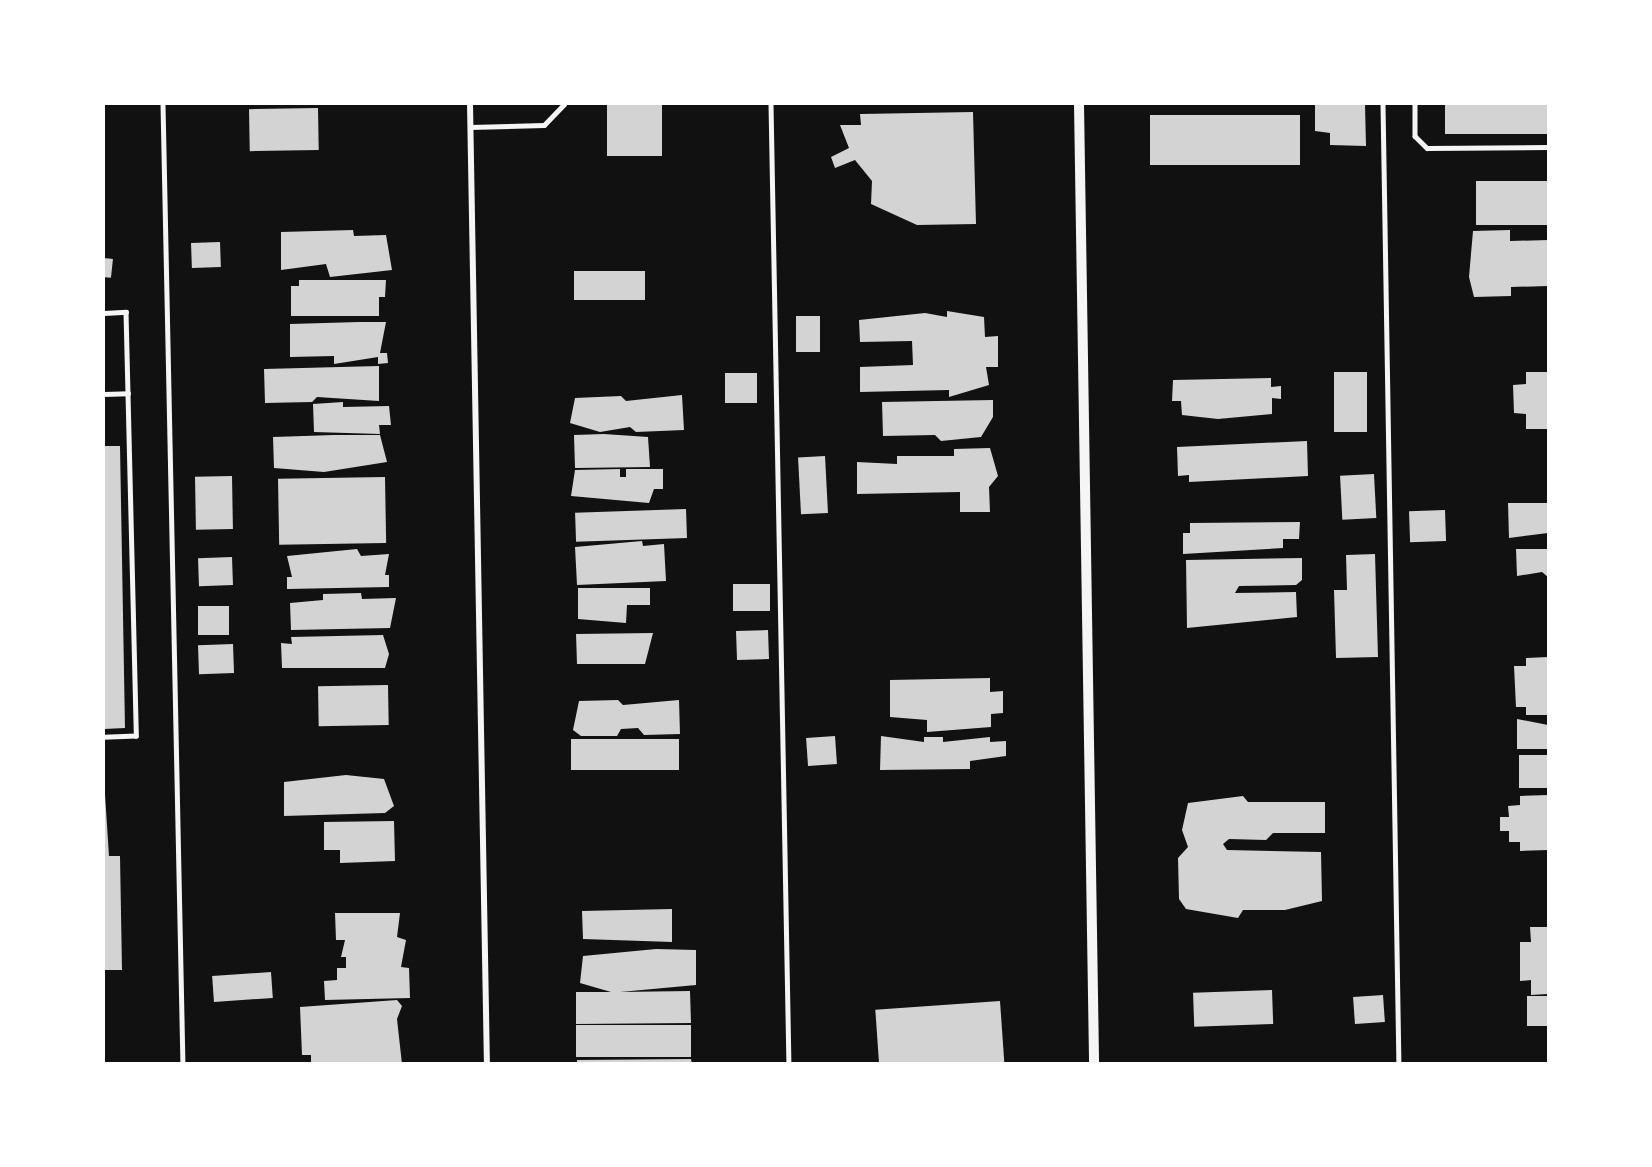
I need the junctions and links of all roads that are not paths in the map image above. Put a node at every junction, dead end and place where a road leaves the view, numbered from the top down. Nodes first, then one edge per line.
1 (163, 104) edge
2 (470, 104) edge
3 (564, 104) edge
4 (771, 104) edge
5 (1079, 104) edge
6 (1383, 104) edge
7 (1415, 104) edge
8 (470, 127) junction
9 (1548, 147) edge
10 (104, 313) edge
11 (128, 393) junction
12 (104, 394) edge
13 (104, 737) edge
14 (183, 1064) edge
15 (487, 1064) edge
16 (789, 1064) edge
17 (1094, 1064) edge
18 (1399, 1064) edge

1 - 14 lane
2 - 8 street
3 - 8 lane
4 - 16 lane
5 - 17 street
6 - 18 lane
7 - 9 lane
8 - 15 street
10 - 11 lane
11 - 12 lane
11 - 13 lane

